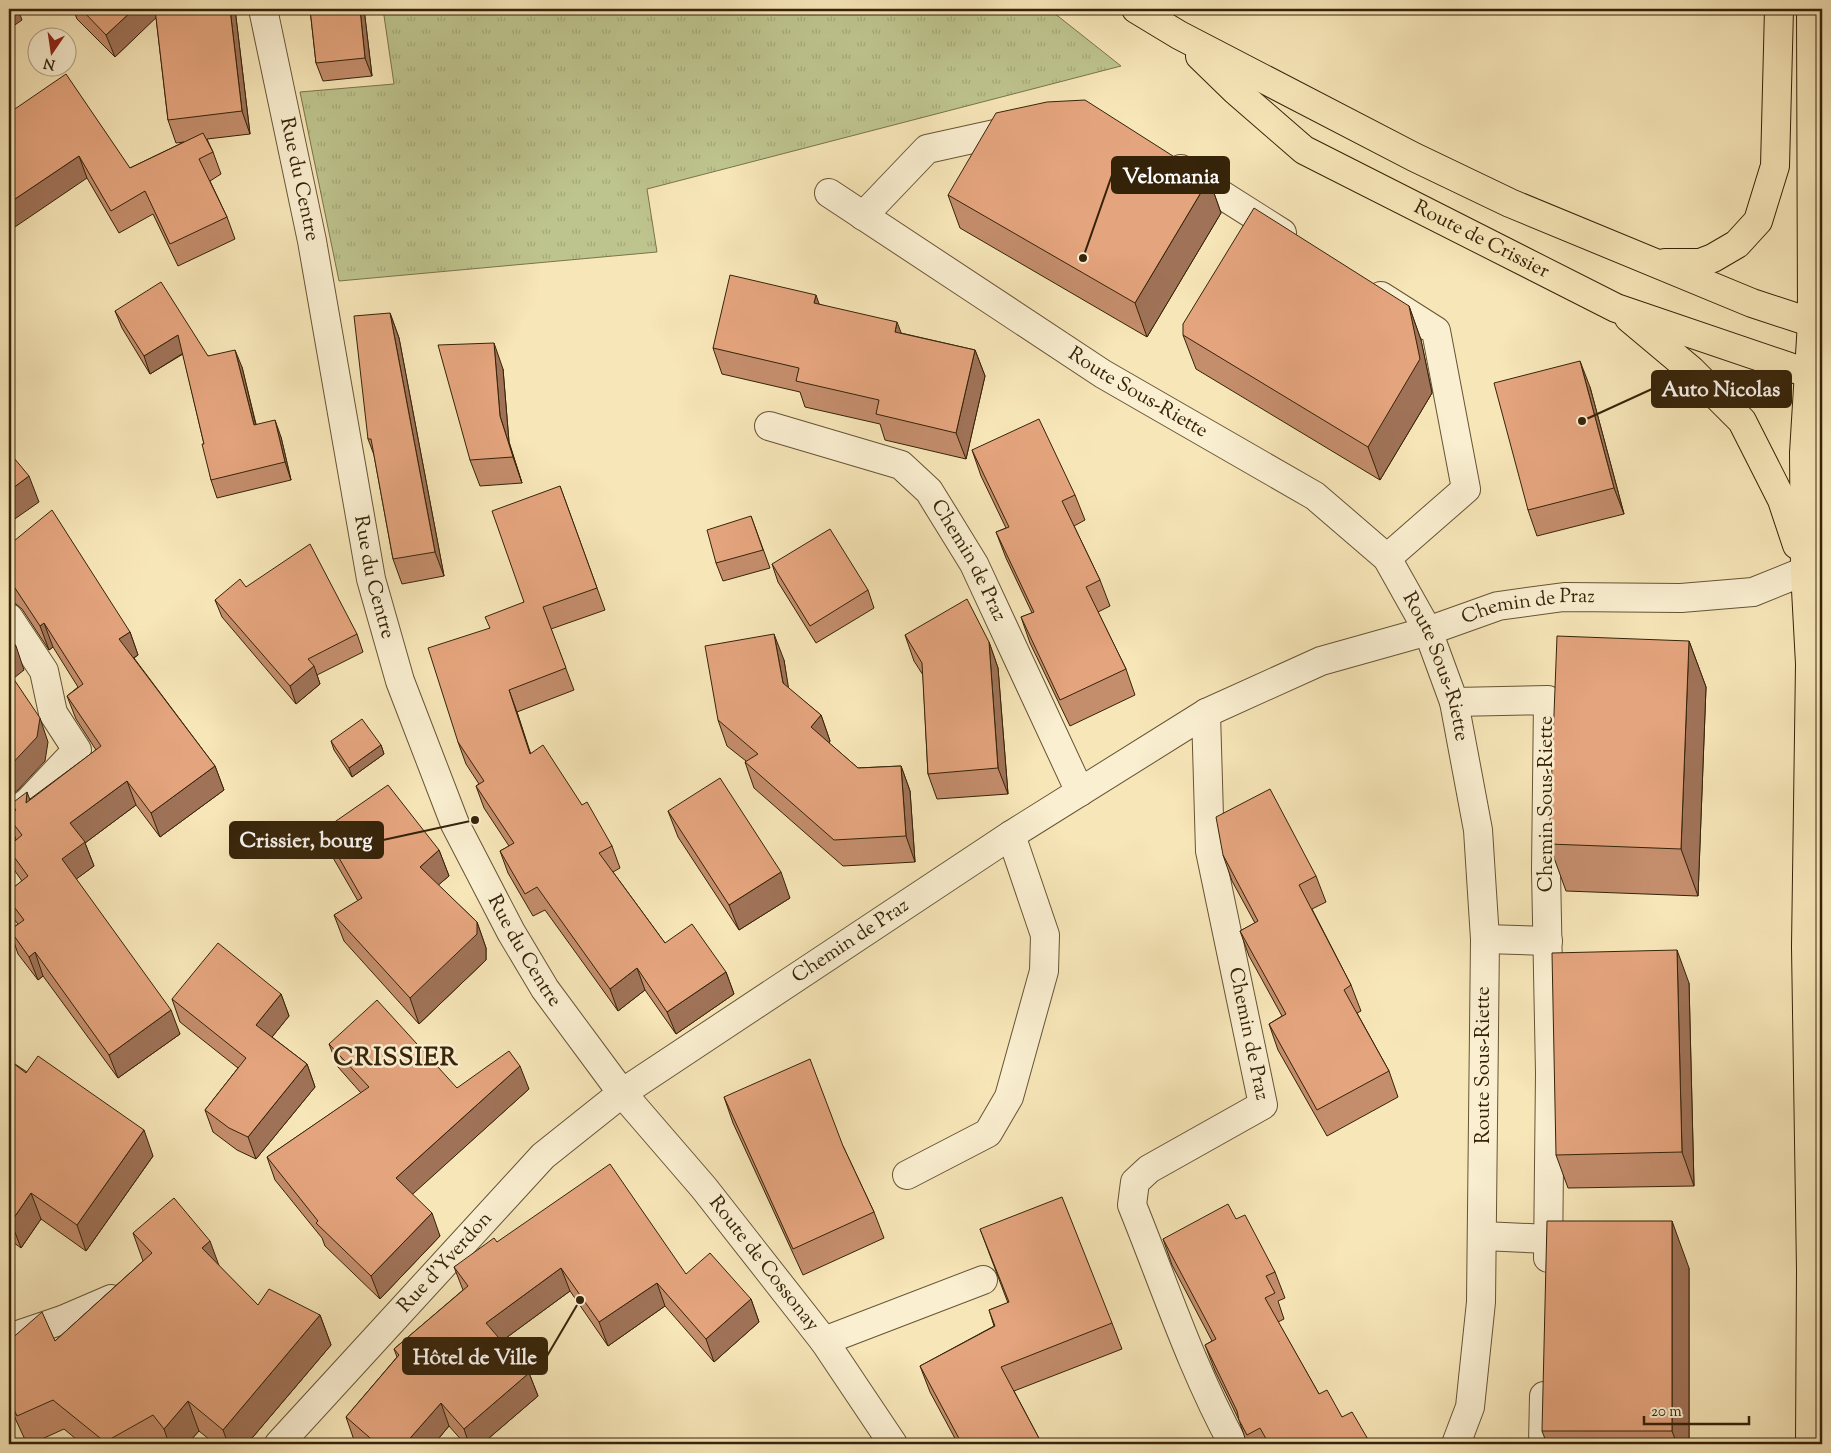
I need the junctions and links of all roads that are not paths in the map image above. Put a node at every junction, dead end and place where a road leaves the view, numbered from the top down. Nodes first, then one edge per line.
1 (263, 9) edge
2 (1136, 9) edge
3 (1779, 9) edge
4 (1811, 9) edge
5 (1180, 35) junction
6 (1039, 124) edge
7 (1158, 154) edge
8 (828, 193) dead end
9 (864, 216) junction
10 (1305, 248) edge
11 (1651, 263) junction
12 (1362, 284) edge
13 (1616, 308) junction
14 (1817, 324) edge
15 (1815, 375) edge
16 (769, 426) dead end
17 (1387, 558) junction
18 (1805, 570) junction
19 (9, 618) edge
20 (1428, 630) junction
21 (1454, 702) junction
22 (1206, 713) junction
23 (1080, 792) junction
24 (18, 809) edge
25 (1011, 835) junction
26 (1485, 939) junction
27 (1548, 941) junction
28 (622, 1094) junction
29 (1822, 1168) edge
30 (907, 1176) dead end
31 (1483, 1236) junction
32 (1549, 1239) junction
33 (1811, 1270) junction
34 (1548, 1278) edge
35 (983, 1280) dead end
36 (111, 1299) edge
37 (9, 1338) edge
38 (824, 1341) junction
39 (1545, 1366) edge
40 (279, 1444) edge
41 (893, 1444) edge
42 (1233, 1444) edge
43 (1456, 1444) edge
44 (1542, 1444) edge
45 (1810, 1444) edge

1 - 28 street, Rue du Centre
2 - 5 main road, Route de Crissier
3 - 11 main road
4 - 14 main road
5 - 11 main road, Route de Crissier
5 - 13 main road, Route de Crissier
6 - 9 street
7 - 10 street
8 - 9 street, Route Sous-Riette
9 - 17 street, Route Sous-Riette
11 - 14 main road, Route de Crissier
12 - 17 street
13 - 15 main road, Route de Crissier
13 - 18 main road
14 - 15 main road
15 - 18 main road
16 - 23 street, Chemin de Praz
17 - 20 street, Route Sous-Riette
18 - 20 street, Chemin de Praz
18 - 33 main road
19 - 24 street
20 - 21 street, Route Sous-Riette
20 - 22 street, Chemin de Praz
21 - 26 street, Route Sous-Riette
21 - 27 street, Chemin Sous-Riette
22 - 23 street, Chemin de Praz
22 - 42 street, Chemin de Praz
23 - 25 street, Chemin de Praz
25 - 28 street, Chemin de Praz
25 - 30 street
26 - 27 street
26 - 31 street, Route Sous-Riette
27 - 32 street, Chemin Sous-Riette
28 - 38 street, Route de Cossonay
28 - 40 street, Rue d'Yverdon
29 - 33 main road
31 - 32 street
31 - 43 street, Route Sous-Riette
32 - 34 street, Chemin Sous-Riette
33 - 45 main road
35 - 38 street
36 - 37 street
38 - 41 street, Route de Cossonay
39 - 44 street

